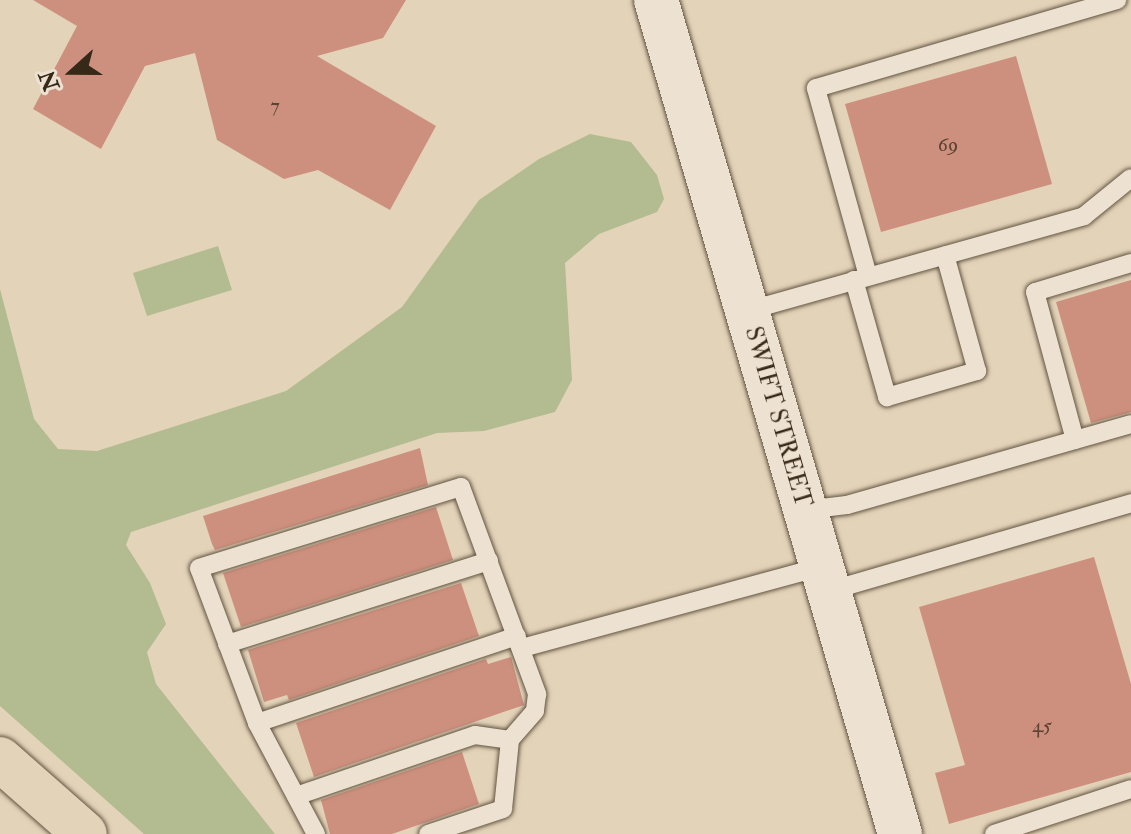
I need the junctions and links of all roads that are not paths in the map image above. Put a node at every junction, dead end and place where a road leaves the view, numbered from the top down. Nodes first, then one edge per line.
1 (656, 0) edge
2 (1117, 0) edge
3 (1131, 178) edge
4 (945, 255) junction
5 (1131, 263) edge
6 (861, 278) junction
7 (747, 311) junction
8 (1131, 424) edge
9 (1075, 440) junction
10 (1131, 503) edge
11 (805, 510) junction
12 (489, 561) junction
13 (825, 579) junction
14 (519, 642) junction
15 (227, 644) junction
16 (257, 723) junction
17 (510, 740) junction
18 (0, 759) edge
19 (1131, 789) edge
20 (296, 796) junction
21 (85, 834) edge
22 (316, 834) edge
23 (428, 834) edge
24 (900, 834) edge
25 (994, 834) edge

1 - 7 street, SWIFT STREET
2 - 6 lane
3 - 4 lane
4 - 6 lane
4 - 6 lane
5 - 9 lane
6 - 7 lane
7 - 11 street, SWIFT STREET
8 - 9 lane
9 - 11 lane
10 - 13 lane
11 - 13 street, SWIFT STREET
12 - 14 lane
12 - 15 lane
12 - 15 lane
13 - 14 lane
13 - 24 street, SWIFT STREET
14 - 16 lane
14 - 17 lane
15 - 16 lane
16 - 20 lane
17 - 20 lane
17 - 23 lane
18 - 21 highway
19 - 25 lane
20 - 22 lane

